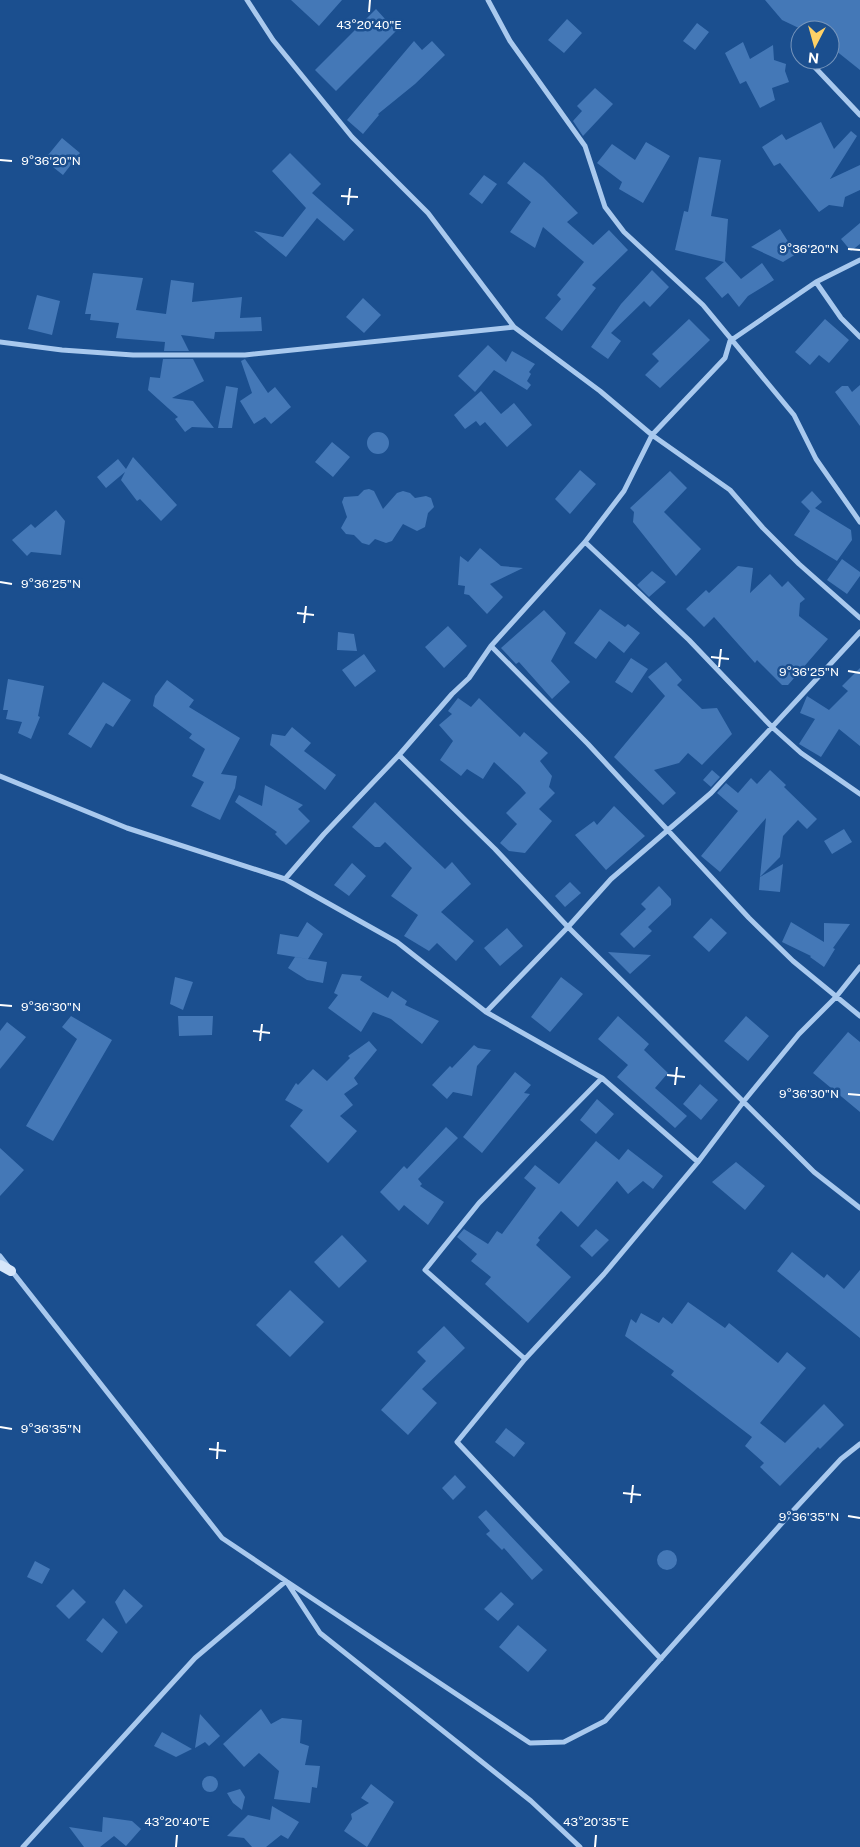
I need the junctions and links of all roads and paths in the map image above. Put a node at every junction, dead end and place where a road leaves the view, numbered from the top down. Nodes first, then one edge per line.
1 (247, 0) edge
2 (488, 0) edge
3 (817, 70) edge
4 (860, 115) edge
5 (860, 260) edge
6 (816, 282) junction
7 (514, 327) junction
8 (860, 337) edge
9 (730, 341) junction
10 (0, 342) edge
11 (652, 435) junction
12 (860, 522) edge
13 (585, 542) junction
14 (860, 618) edge
15 (860, 632) edge
16 (491, 646) junction
17 (772, 728) junction
18 (399, 755) junction
19 (0, 776) edge
20 (860, 794) edge
21 (668, 830) junction
22 (285, 879) junction
23 (568, 927) junction
24 (860, 967) edge
25 (836, 997) junction
26 (486, 1012) junction
27 (860, 1016) edge
28 (602, 1078) junction
29 (744, 1100) junction
30 (698, 1162) junction
31 (860, 1208) edge
32 (0, 1256) edge
33 (0, 1265) edge
34 (11, 1271) junction
35 (525, 1359) junction
36 (860, 1444) edge
37 (286, 1581) junction
38 (661, 1659) junction
39 (23, 1847) edge
40 (580, 1847) edge

1 - 7 street
2 - 9 street
3 - 4 street
5 - 6 street
6 - 8 street
6 - 9 street
7 - 10 street
7 - 11 street
9 - 11 street
9 - 12 street
11 - 13 street
11 - 14 street
13 - 16 street
13 - 17 street
15 - 17 street
16 - 18 street
16 - 21 street
17 - 20 street
17 - 21 street
18 - 22 street
18 - 23 street
19 - 22 street
21 - 23 street
21 - 25 street
22 - 26 street
23 - 26 street
23 - 29 street
24 - 25 street
25 - 27 street
25 - 29 street
26 - 28 street
28 - 30 street
28 - 35 street
29 - 30 street
29 - 31 street
30 - 35 street
32 - 34 street
33 - 34 street
34 - 37 street
35 - 38 street
36 - 38 street
37 - 38 street
37 - 39 street
37 - 40 street

